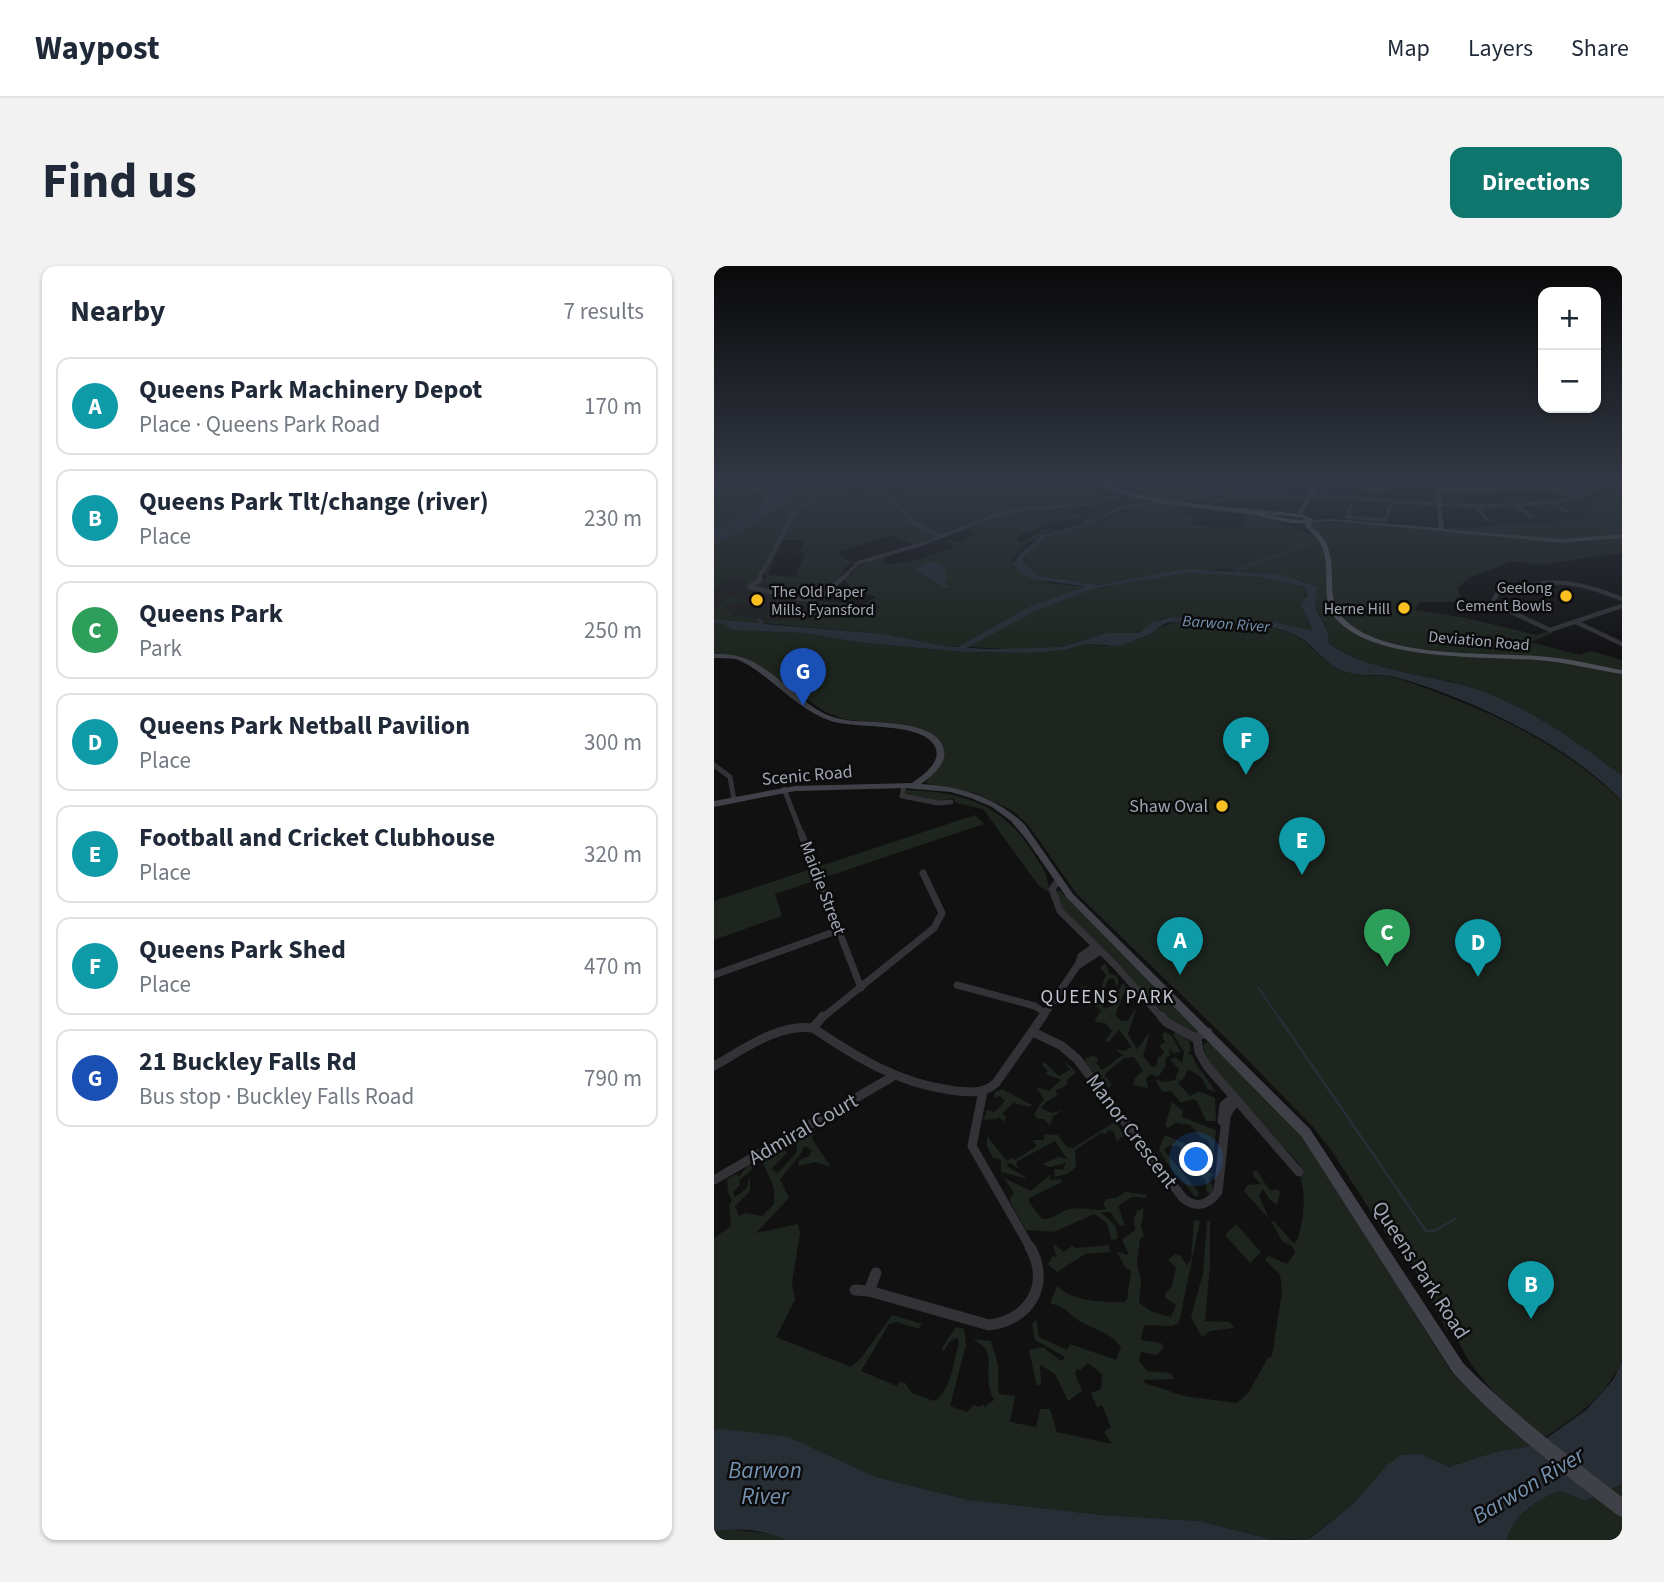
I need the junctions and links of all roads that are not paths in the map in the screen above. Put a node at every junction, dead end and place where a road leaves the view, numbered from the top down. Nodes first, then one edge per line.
1 (777, 542) edge
2 (923, 542) edge
3 (1324, 542) edge
4 (1622, 599) edge
5 (1622, 606) edge
6 (1576, 622) junction
7 (1622, 644) edge
8 (714, 656) edge
9 (1622, 672) edge
10 (714, 765) edge
11 (908, 786) junction
12 (784, 789) junction
13 (734, 800) junction
14 (951, 802) dead end
15 (714, 804) edge
16 (923, 873) dead end
17 (1058, 881) junction
18 (839, 930) junction
19 (1096, 949) junction
20 (714, 975) edge
21 (957, 985) dead end
22 (861, 988) junction
23 (1045, 1013) junction
24 (813, 1028) junction
25 (1033, 1032) junction
26 (1203, 1035) junction
27 (714, 1066) edge
28 (892, 1077) junction
29 (983, 1091) junction
30 (1232, 1102) junction
31 (1299, 1172) dead end
32 (714, 1180) edge
33 (876, 1273) dead end
34 (855, 1290) dead end
35 (869, 1290) junction
36 (1622, 1508) edge

1 - 2 street
3 - 9 main road, Deviation Road
4 - 6 street
5 - 6 street
6 - 7 street
8 - 11 main road
10 - 13 street
11 - 12 main road, Scenic Road
11 - 14 street
11 - 17 main road, Queens Park Road
12 - 13 main road, Scenic Road
12 - 18 street, Maidie Street
13 - 15 main road, Scenic Road
16 - 22 street
17 - 19 street, Queens Park Road
17 - 26 main road, Queens Park Road
18 - 20 street
18 - 22 street, Maidie Street
19 - 23 street
19 - 26 street, Queens Park Road
21 - 23 street
22 - 24 street
23 - 25 street
24 - 27 street
24 - 28 street
25 - 29 street
25 - 30 street, Manor Crescent
26 - 30 street, Queens Park Road
26 - 36 main road, Queens Park Road
28 - 29 street
28 - 32 street, Admiral Court
29 - 35 street
30 - 31 street, Queens Park Road
33 - 35 street
34 - 35 street

